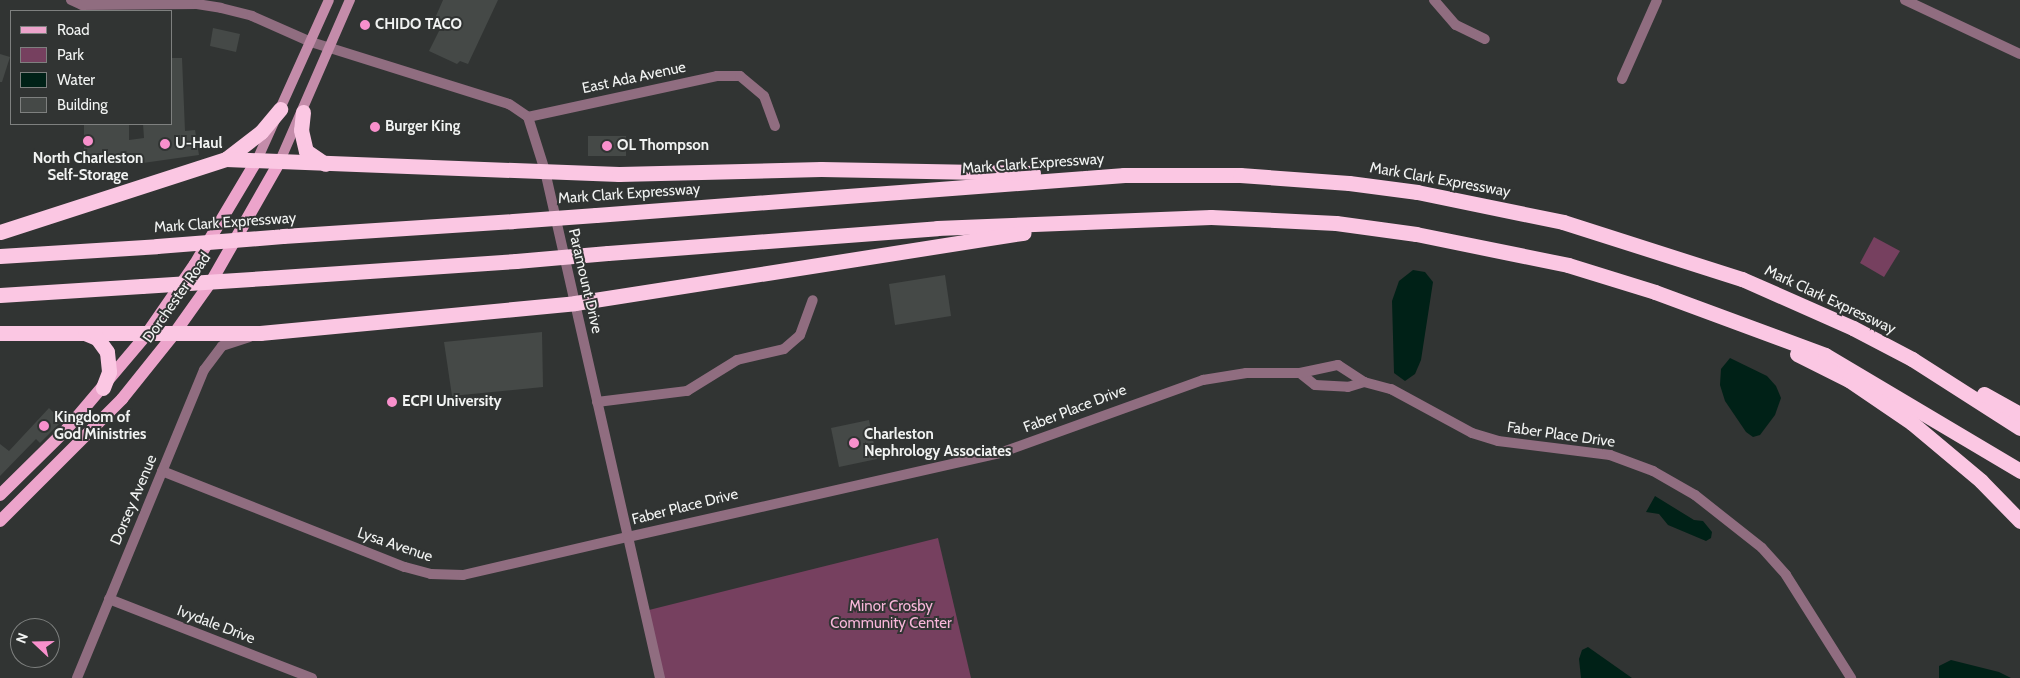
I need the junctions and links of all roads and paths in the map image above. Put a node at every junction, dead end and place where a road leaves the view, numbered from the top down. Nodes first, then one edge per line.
1 (71, 0) edge
2 (330, 0) edge
3 (350, 0) edge
4 (1434, 0) edge
5 (1657, 0) edge
6 (1905, 0) edge
7 (1485, 39) dead end
8 (311, 42) junction
9 (331, 48) junction
10 (2020, 54) edge
11 (1622, 78) dead end
12 (280, 109) junction
13 (303, 112) junction
14 (528, 117) junction
15 (775, 126) dead end
16 (226, 159) junction
17 (257, 160) junction
18 (279, 163) junction
19 (329, 166) junction
20 (545, 171) junction
21 (1124, 175) junction
22 (1114, 221) junction
23 (0, 232) edge
24 (0, 256) edge
25 (0, 295) edge
26 (813, 300) dead end
27 (575, 303) junction
28 (1732, 320) junction
29 (84, 332) junction
30 (0, 333) edge
31 (260, 333) junction
32 (174, 334) junction
33 (146, 335) junction
34 (1912, 359) junction
35 (1300, 373) junction
36 (1364, 382) junction
37 (103, 388) junction
38 (597, 402) junction
39 (2020, 414) edge
40 (2020, 428) edge
41 (2020, 471) edge
42 (162, 472) junction
43 (0, 495) edge
44 (0, 521) edge
45 (2020, 521) edge
46 (628, 537) junction
47 (109, 599) junction
48 (77, 678) edge
49 (312, 678) edge
50 (660, 678) edge
51 (1851, 678) edge

1 - 8 street
2 - 8 main road, Dorchester Road
3 - 9 main road, Dorchester Road
4 - 7 street
5 - 11 street
6 - 10 street
8 - 9 street
8 - 12 main road, Dorchester Road
9 - 13 main road, Dorchester Road
9 - 14 street
12 - 16 highway
12 - 17 main road, Dorchester Road
13 - 18 main road, Dorchester Road
13 - 19 highway
14 - 15 street, East Ada Avenue
14 - 20 street, Paramount Drive
16 - 17 highway
16 - 23 highway
17 - 18 highway
17 - 33 main road, Dorchester Road
18 - 19 highway
18 - 32 main road, Dorchester Road
19 - 20 highway
20 - 21 highway
20 - 27 street, Paramount Drive
21 - 24 highway, Mark Clark Expressway, bridge
21 - 34 highway, Mark Clark Expressway
22 - 25 highway, bridge
22 - 27 highway
22 - 28 highway
26 - 38 street
27 - 31 highway
27 - 38 street, Paramount Drive
28 - 41 highway
28 - 45 highway
29 - 30 highway
29 - 33 highway
29 - 37 highway
31 - 32 highway
31 - 42 street, Dorsey Avenue
32 - 33 highway
32 - 44 main road, Dorchester Road
33 - 37 main road, Dorchester Road
34 - 39 highway
34 - 40 highway, Mark Clark Expressway
35 - 36 street, Faber Place Drive
35 - 36 street, Faber Place Drive
35 - 46 street, Faber Place Drive
36 - 51 street, Faber Place Drive
37 - 43 main road, Dorchester Road
38 - 46 street, Paramount Drive
42 - 46 street, Lysa Avenue
42 - 47 street, Dorsey Avenue
46 - 50 street, Paramount Drive
47 - 48 street, Dorsey Avenue
47 - 49 street, Ivydale Drive

